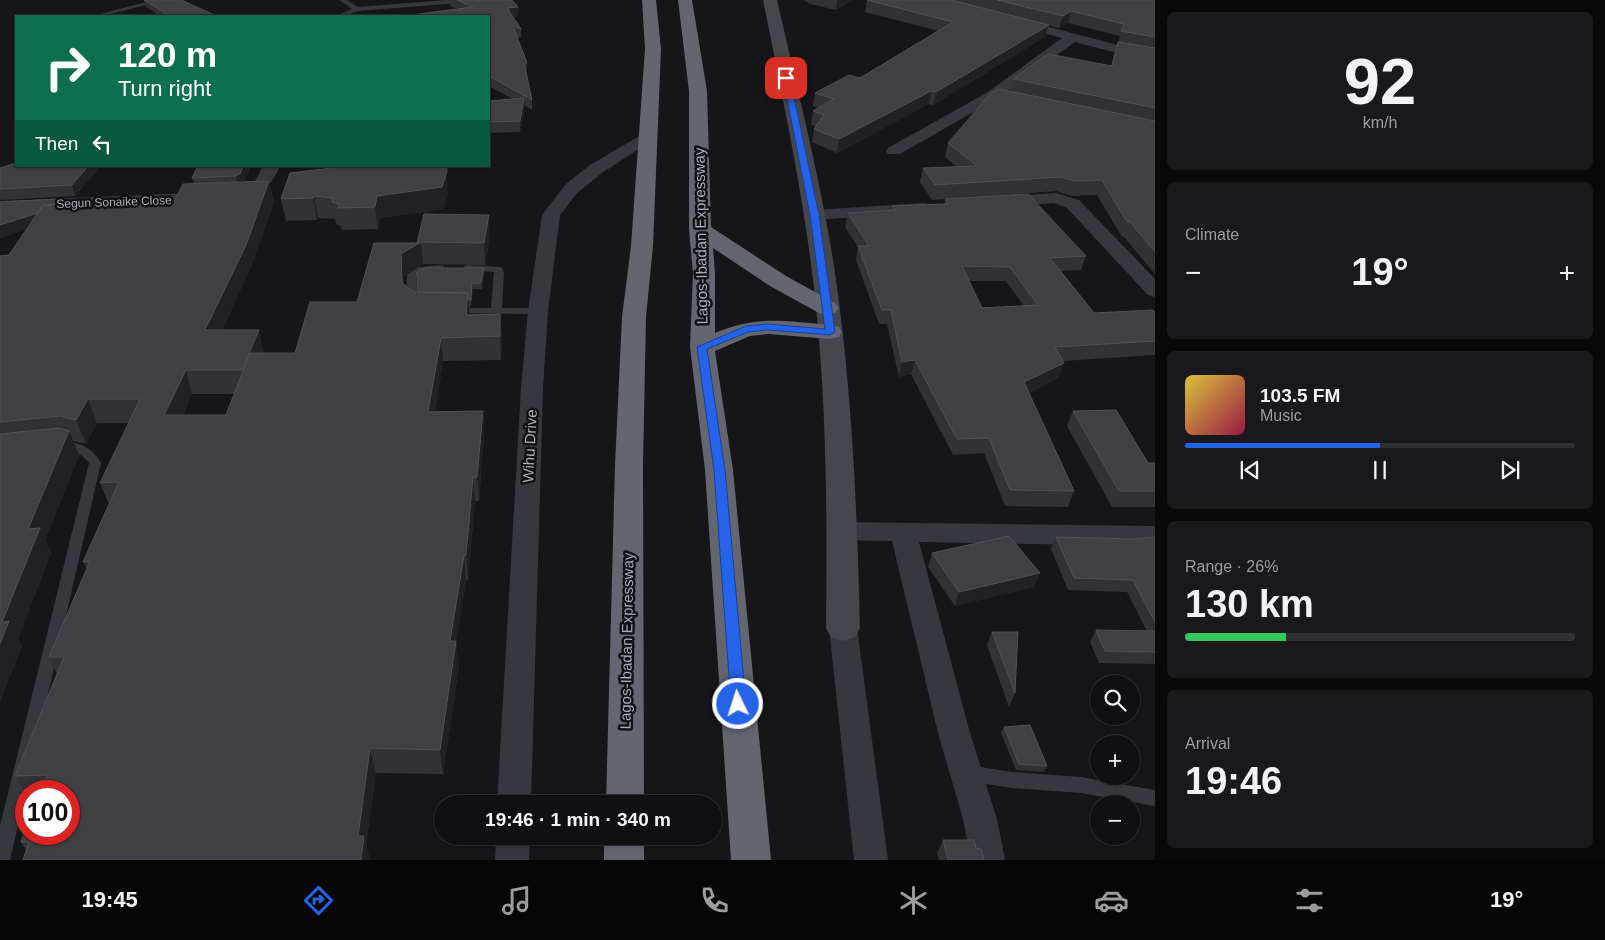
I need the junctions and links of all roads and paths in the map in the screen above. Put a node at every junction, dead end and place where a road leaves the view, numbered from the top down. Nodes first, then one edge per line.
1 (162, 0) edge
2 (342, 0) edge
3 (649, 0) edge
4 (685, 0) edge
5 (770, 0) edge
6 (460, 1) edge
7 (358, 10) junction
8 (100, 15) edge
9 (342, 15) edge
10 (1006, 19) edge
11 (1073, 37) junction
12 (1155, 56) edge
13 (993, 95) junction
14 (1012, 99) edge
15 (648, 136) junction
16 (894, 151) dead end
17 (272, 167) edge
18 (979, 204) edge
19 (0, 206) edge
20 (940, 206) edge
21 (815, 215) junction
22 (700, 230) junction
23 (1155, 291) edge
24 (827, 308) junction
25 (538, 310) junction
26 (421, 311) edge
27 (440, 311) edge
28 (496, 311) junction
29 (830, 332) junction
30 (702, 347) junction
31 (44, 448) edge
32 (842, 531) junction
33 (903, 532) junction
34 (1155, 536) edge
35 (843, 628) joint
36 (965, 773) junction
37 (514, 795) edge
38 (625, 795) edge
39 (1155, 798) edge
40 (513, 845) edge
41 (624, 845) edge
42 (1, 860) edge
43 (512, 860) edge
44 (624, 860) edge
45 (751, 860) edge
46 (871, 860) edge
47 (988, 860) edge

1 - 8 lane
2 - 7 lane
3 - 15 highway, Lagos-Ibadan Expressway
4 - 22 highway, Lagos-Ibadan Expressway
5 - 21 main road
6 - 7 lane
7 - 9 lane
10 - 11 street
11 - 12 street
11 - 13 street
13 - 14 street
13 - 16 street
15 - 25 street, Wihu Drive
15 - 38 highway, Lagos-Ibadan Expressway
17 - 19 street, Segun Sonaike Close
18 - 23 street
20 - 21 street
21 - 24 main road
22 - 24 highway
22 - 30 highway, Lagos-Ibadan Expressway
24 - 29 main road
25 - 28 lane
25 - 37 street, Wihu Drive
26 - 28 lane
27 - 28 lane
29 - 30 highway
29 - 32 main road
30 - 45 highway, Lagos-Ibadan Expressway
31 - 42 lane
32 - 33 street
32 - 35 main road
33 - 34 street
33 - 36 street
35 - 46 street
36 - 39 lane
36 - 47 street
40 - 43 street
41 - 44 highway

